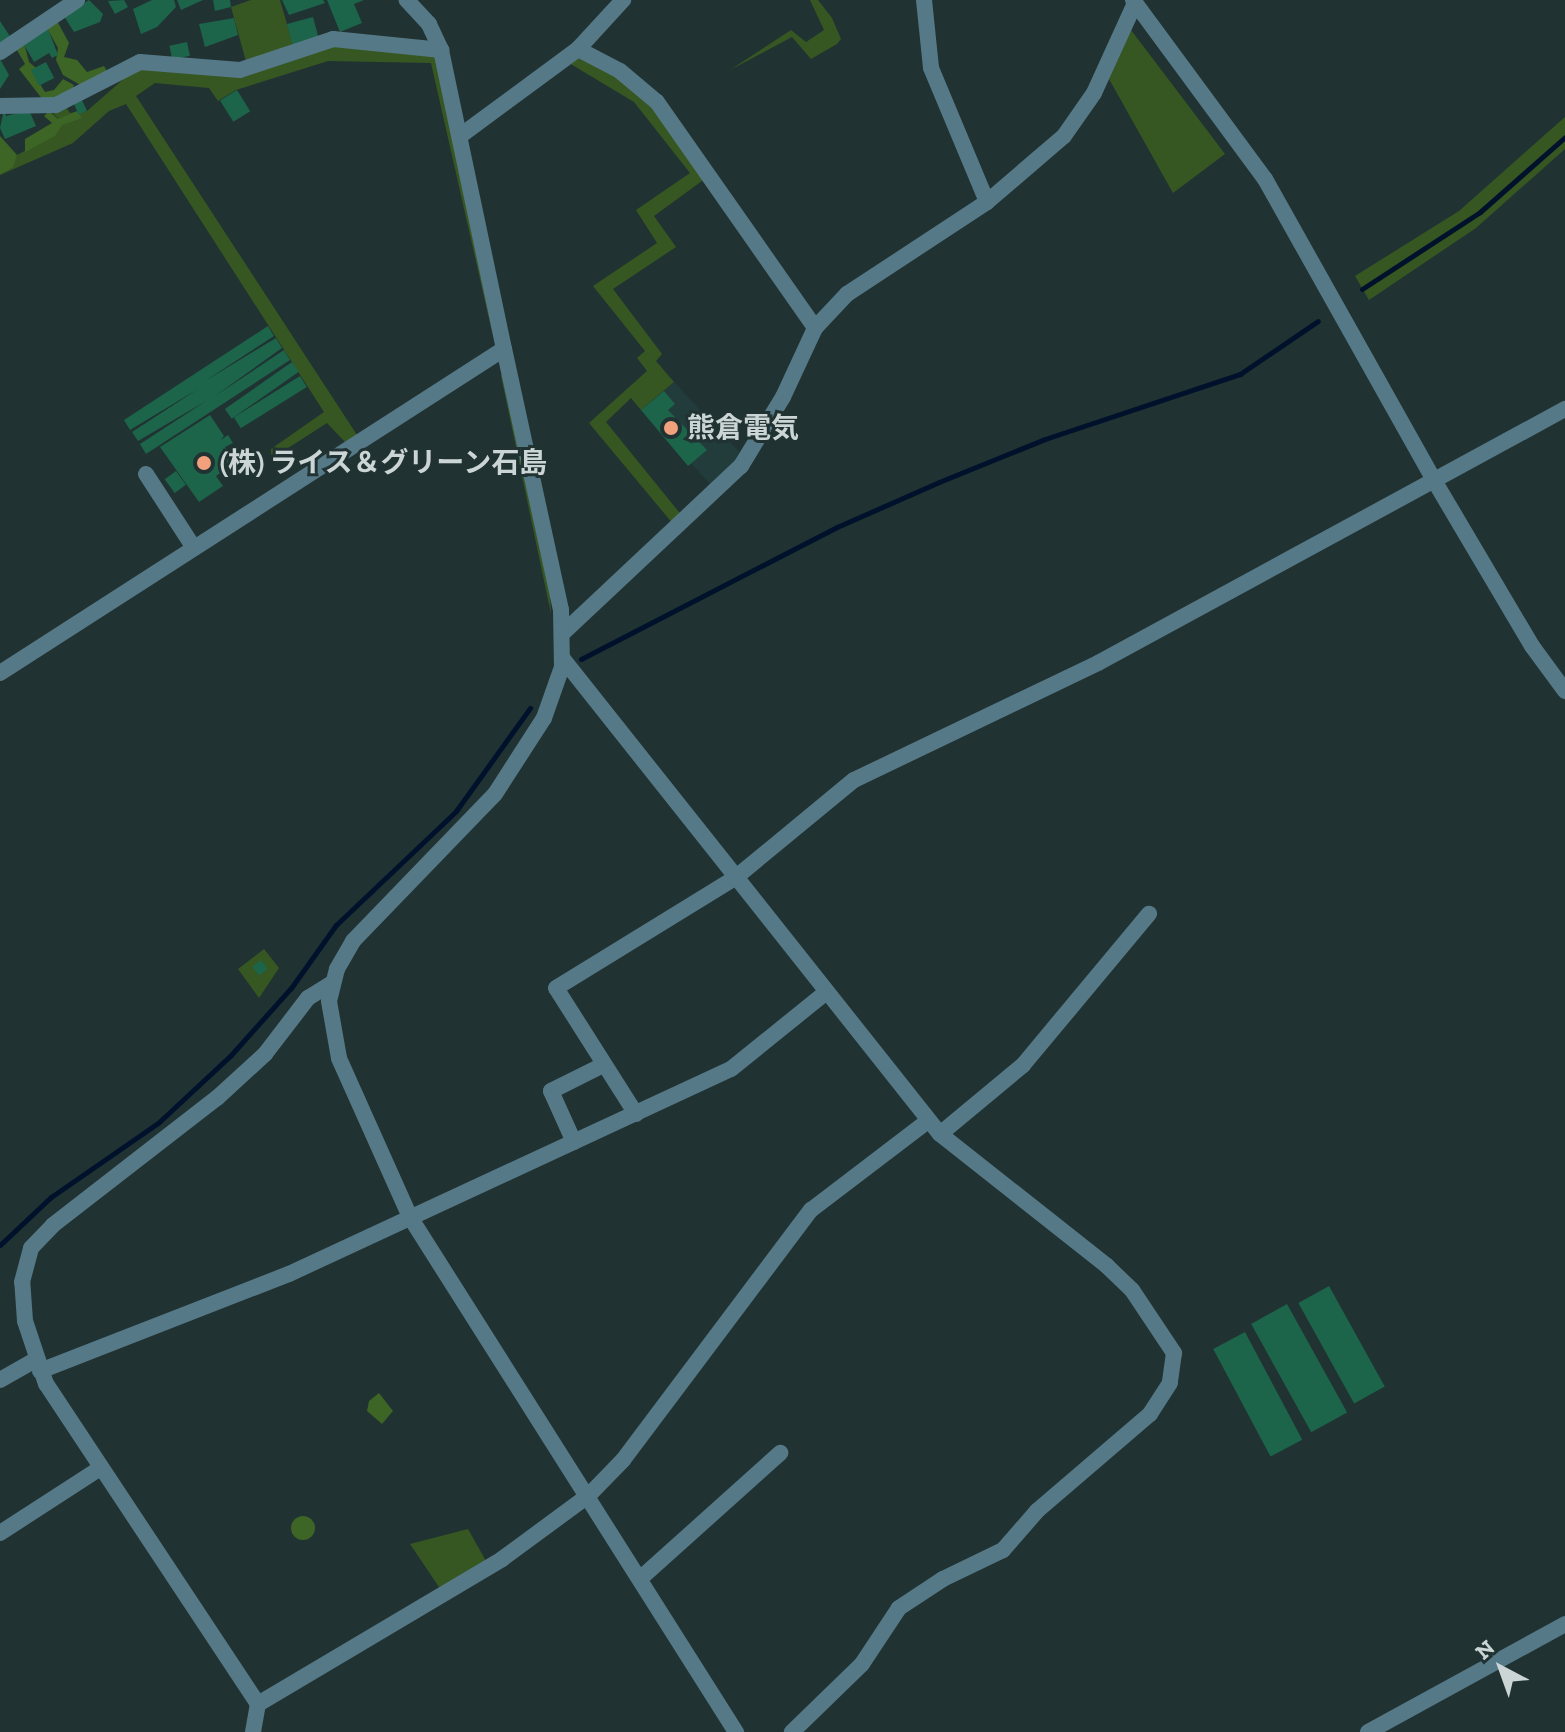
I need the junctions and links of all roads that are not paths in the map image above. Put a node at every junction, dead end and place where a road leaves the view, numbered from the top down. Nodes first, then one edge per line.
1 (77, 0) edge
2 (407, 0) edge
3 (623, 0) edge
4 (924, 0) edge
5 (1134, 1) edge
6 (578, 49) junction
7 (441, 50) junction
8 (0, 52) edge
9 (0, 106) edge
10 (460, 136) junction
11 (987, 202) junction
12 (815, 328) junction
13 (504, 349) junction
14 (1565, 409) edge
15 (146, 474) dead end
16 (1435, 482) junction
17 (194, 548) junction
18 (564, 632) junction
19 (563, 659) junction
20 (0, 673) edge
21 (1565, 691) edge
22 (735, 878) junction
23 (1149, 914) dead end
24 (332, 983) junction
25 (824, 994) junction
26 (603, 1065) junction
27 (636, 1114) junction
28 (928, 1121) junction
29 (940, 1134) junction
30 (574, 1142) junction
31 (410, 1217) junction
32 (38, 1365) junction
33 (0, 1380) edge
34 (780, 1453) dead end
35 (99, 1469) junction
36 (589, 1495) junction
37 (0, 1533) edge
38 (642, 1577) junction
39 (1565, 1624) edge
40 (258, 1704) junction
41 (253, 1732) edge
42 (736, 1732) edge
43 (792, 1732) edge
44 (1368, 1732) edge

1 - 8 street
2 - 7 street
3 - 6 street
4 - 11 street
5 - 11 street
5 - 16 street
6 - 10 street
6 - 12 street
7 - 9 street
7 - 10 street
10 - 13 street
11 - 12 street
12 - 18 street
13 - 17 street
13 - 18 street
14 - 16 street
15 - 17 street
16 - 21 street
16 - 22 street
17 - 20 street
18 - 19 street
19 - 22 street
19 - 24 street
22 - 25 street
22 - 26 street
23 - 29 street
24 - 31 street
24 - 32 street
25 - 27 street
25 - 28 street
26 - 27 street
26 - 30 street
27 - 30 street
28 - 29 street
28 - 36 street
29 - 43 street
30 - 31 street
31 - 32 street
31 - 36 street
32 - 33 street
32 - 35 street
34 - 38 street
35 - 37 street
35 - 40 street
36 - 38 street
36 - 40 street
38 - 42 street
39 - 44 street
40 - 41 street

